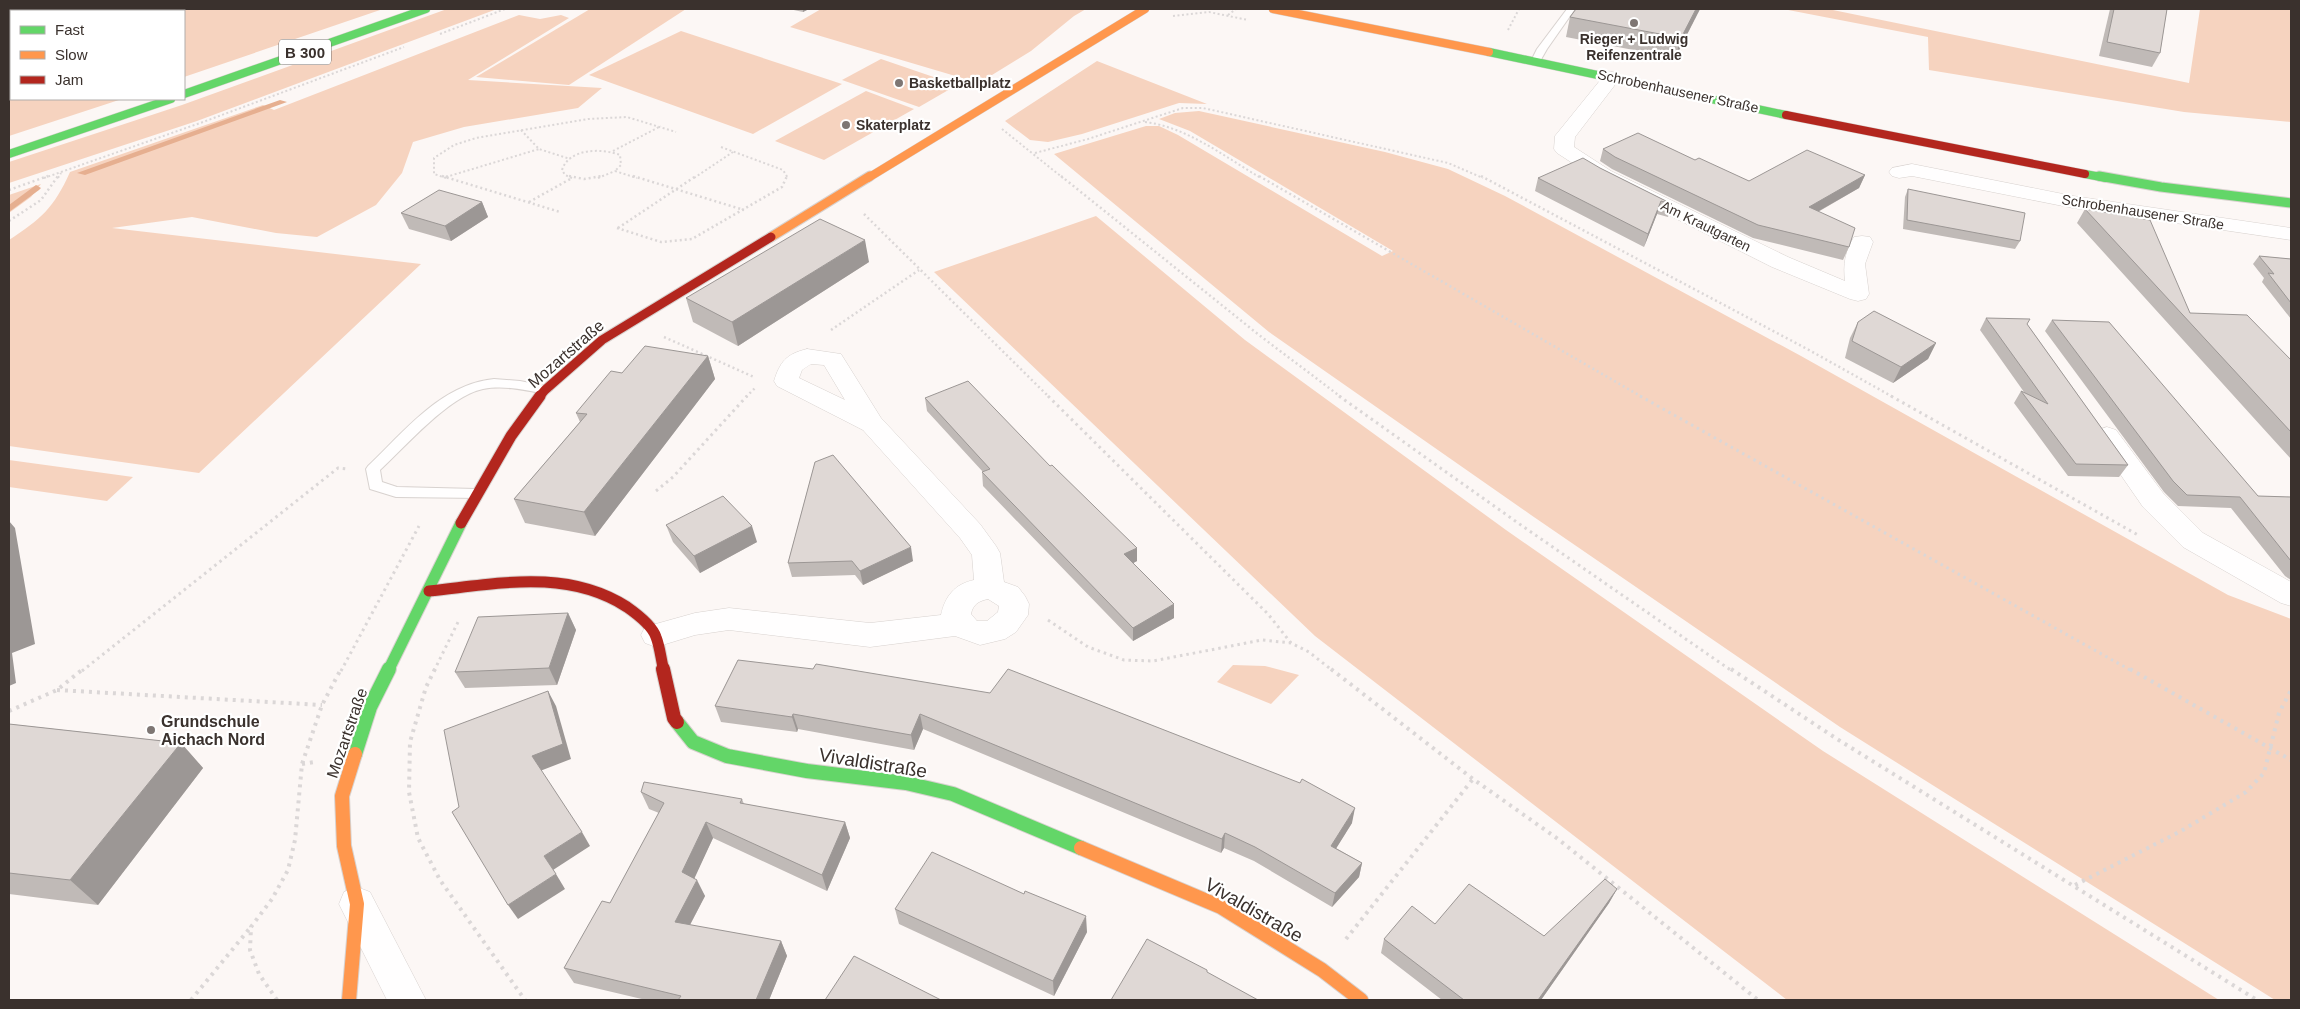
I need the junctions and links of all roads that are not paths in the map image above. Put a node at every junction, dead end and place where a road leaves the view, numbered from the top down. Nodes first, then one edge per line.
1 (426, 9) edge
2 (1145, 9) edge
3 (1273, 9) edge
4 (1571, 9) edge
5 (1536, 61) junction
6 (1612, 77) junction
7 (185, 94) edge
8 (168, 100) edge
9 (9, 154) edge
10 (1995, 158) junction
11 (1899, 172) dead end
12 (1994, 187) junction
13 (2291, 203) edge
14 (2291, 234) edge
15 (1862, 242) dead end
16 (545, 390) junction
17 (2091, 414) edge
18 (872, 424) junction
19 (476, 494) junction
20 (990, 588) junction
21 (429, 591) junction
22 (2291, 595) edge
23 (959, 624) junction
24 (656, 635) junction
25 (357, 904) junction
26 (349, 1000) edge
27 (407, 1000) edge
28 (1361, 1000) edge

1 - 7 main road, B 300
2 - 16 main road, Mozartstraße
3 - 5 main road, Schrobenhausener Straße
4 - 5 lane
5 - 6 main road, Schrobenhausener Straße
6 - 10 main road, Schrobenhausener Straße
6 - 15 street, Am Krautgarten
8 - 9 main road
10 - 12 street
10 - 13 main road, Schrobenhausener Straße
11 - 12 street, Schrobenhausener Straße
12 - 14 street, Schrobenhausener Straße
16 - 19 main road, Mozartstraße
16 - 19 lane
17 - 22 street
18 - 18 street
18 - 20 street
19 - 21 main road, Mozartstraße
20 - 23 street
20 - 23 street
21 - 24 main road, Vivaldistraße
21 - 25 main road, Mozartstraße
23 - 24 street
24 - 28 main road, Vivaldistraße
25 - 26 main road, Mozartstraße
25 - 27 street

